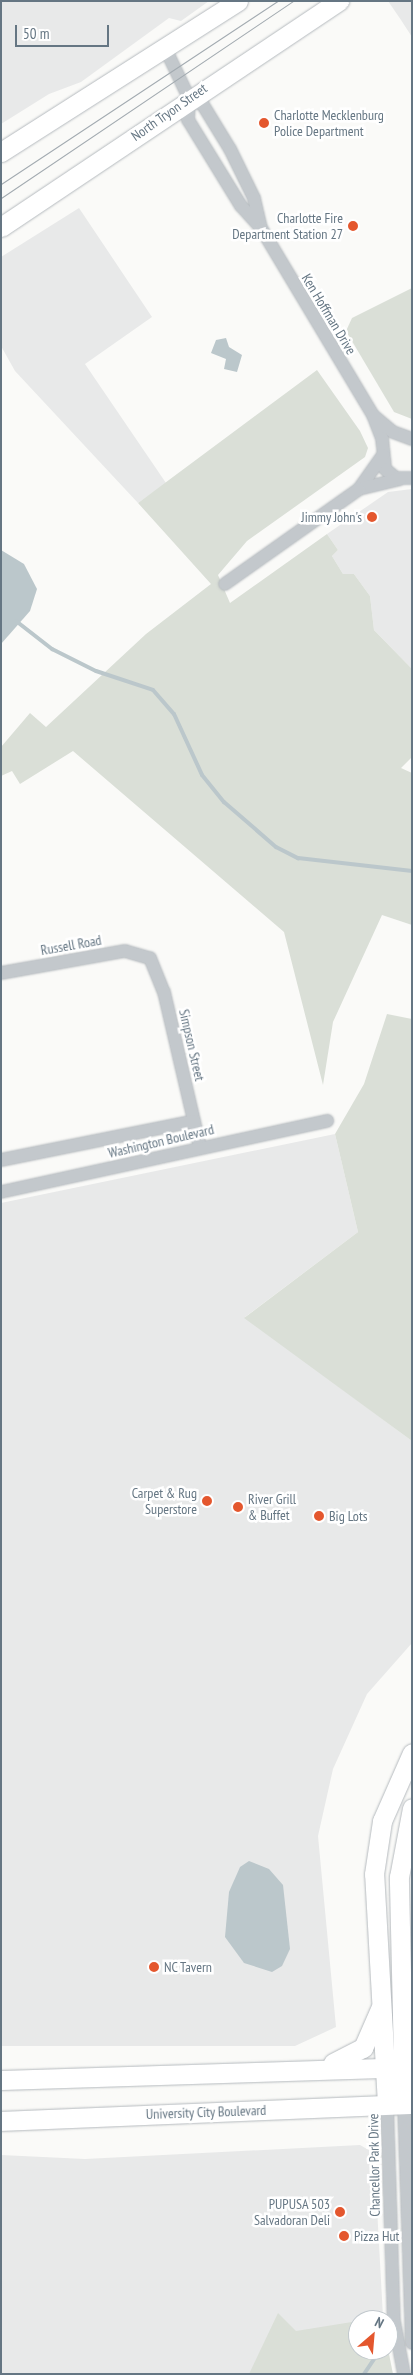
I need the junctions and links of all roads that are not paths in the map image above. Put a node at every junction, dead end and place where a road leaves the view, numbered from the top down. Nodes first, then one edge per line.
1 (238, 1) edge
2 (339, 1) edge
3 (166, 50) junction
4 (189, 98) junction
5 (1, 152) edge
6 (1, 227) edge
7 (262, 228) junction
8 (373, 415) junction
9 (410, 439) edge
10 (383, 456) junction
11 (406, 479) edge
12 (359, 489) junction
13 (225, 584) dead end
14 (146, 955) joint
15 (1, 973) edge
16 (327, 1120) dead end
17 (194, 1121) junction
18 (200, 1147) junction
19 (1, 1160) edge
20 (1, 1192) edge
21 (412, 1753) edge
22 (412, 1808) edge
23 (382, 2003) junction
24 (408, 2028) edge
25 (320, 2067) junction
26 (401, 2068) edge
27 (1, 2080) edge
28 (401, 2104) edge
29 (1, 2121) edge
30 (412, 2343) edge
31 (404, 2374) edge

1 - 3 main road
2 - 4 main road, North Tryon Street
3 - 4 street, Ken Hoffman Drive
3 - 5 main road
4 - 6 main road, North Tryon Street
4 - 7 street, Ken Hoffman Drive
4 - 7 street, Ken Hoffman Drive
7 - 8 street, Ken Hoffman Drive
8 - 9 street, Ken Hoffman Drive
8 - 10 street, Ken Hoffman Drive
9 - 10 street
10 - 11 street
10 - 12 street
11 - 12 street
12 - 13 street
14 - 15 street, Russell Road
14 - 17 street, Simpson Street
16 - 18 street, Washington Boulevard
17 - 18 street, Simpson Street
17 - 19 street, Washington Boulevard
18 - 20 street, Washington Boulevard
21 - 23 main road
22 - 24 main road
23 - 25 main road
23 - 26 main road
24 - 26 main road
25 - 26 main road
25 - 27 main road
26 - 28 main road
28 - 29 main road, University City Boulevard
28 - 30 street
28 - 31 street, Chancellor Park Drive

